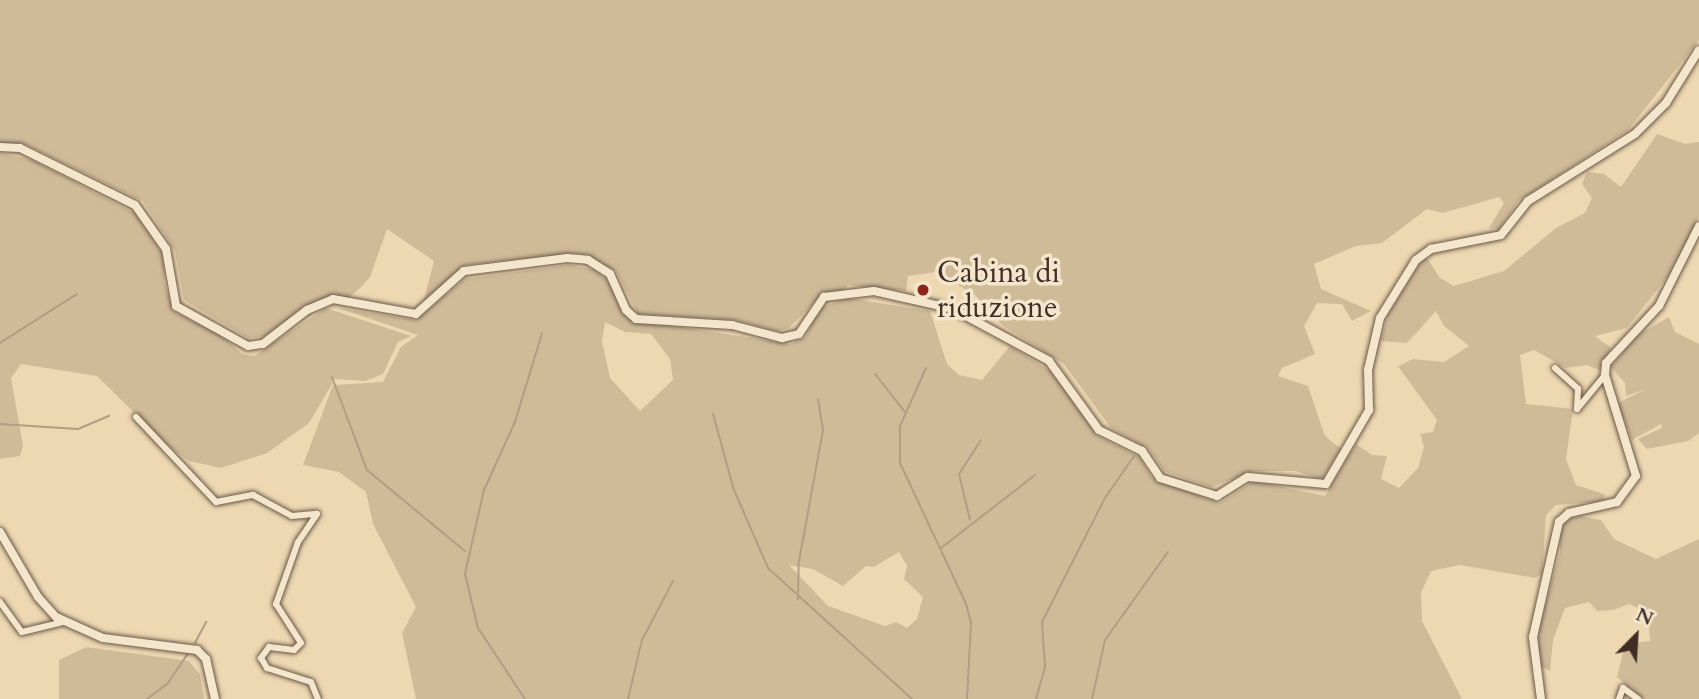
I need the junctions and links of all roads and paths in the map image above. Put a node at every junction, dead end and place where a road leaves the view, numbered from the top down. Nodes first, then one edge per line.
1 (1699, 50) edge
2 (0, 147) edge
3 (1699, 226) edge
4 (1556, 368) dead end
5 (1605, 375) junction
6 (136, 417) dead end
7 (0, 532) edge
8 (0, 602) edge
9 (65, 623) junction
10 (215, 699) edge
11 (318, 699) edge
12 (1542, 699) edge
13 (1619, 699) edge
14 (1638, 699) edge

1 - 2 street
3 - 5 street
4 - 5 street
5 - 12 street
6 - 11 street
7 - 9 street
8 - 9 street
9 - 10 street
13 - 14 street

